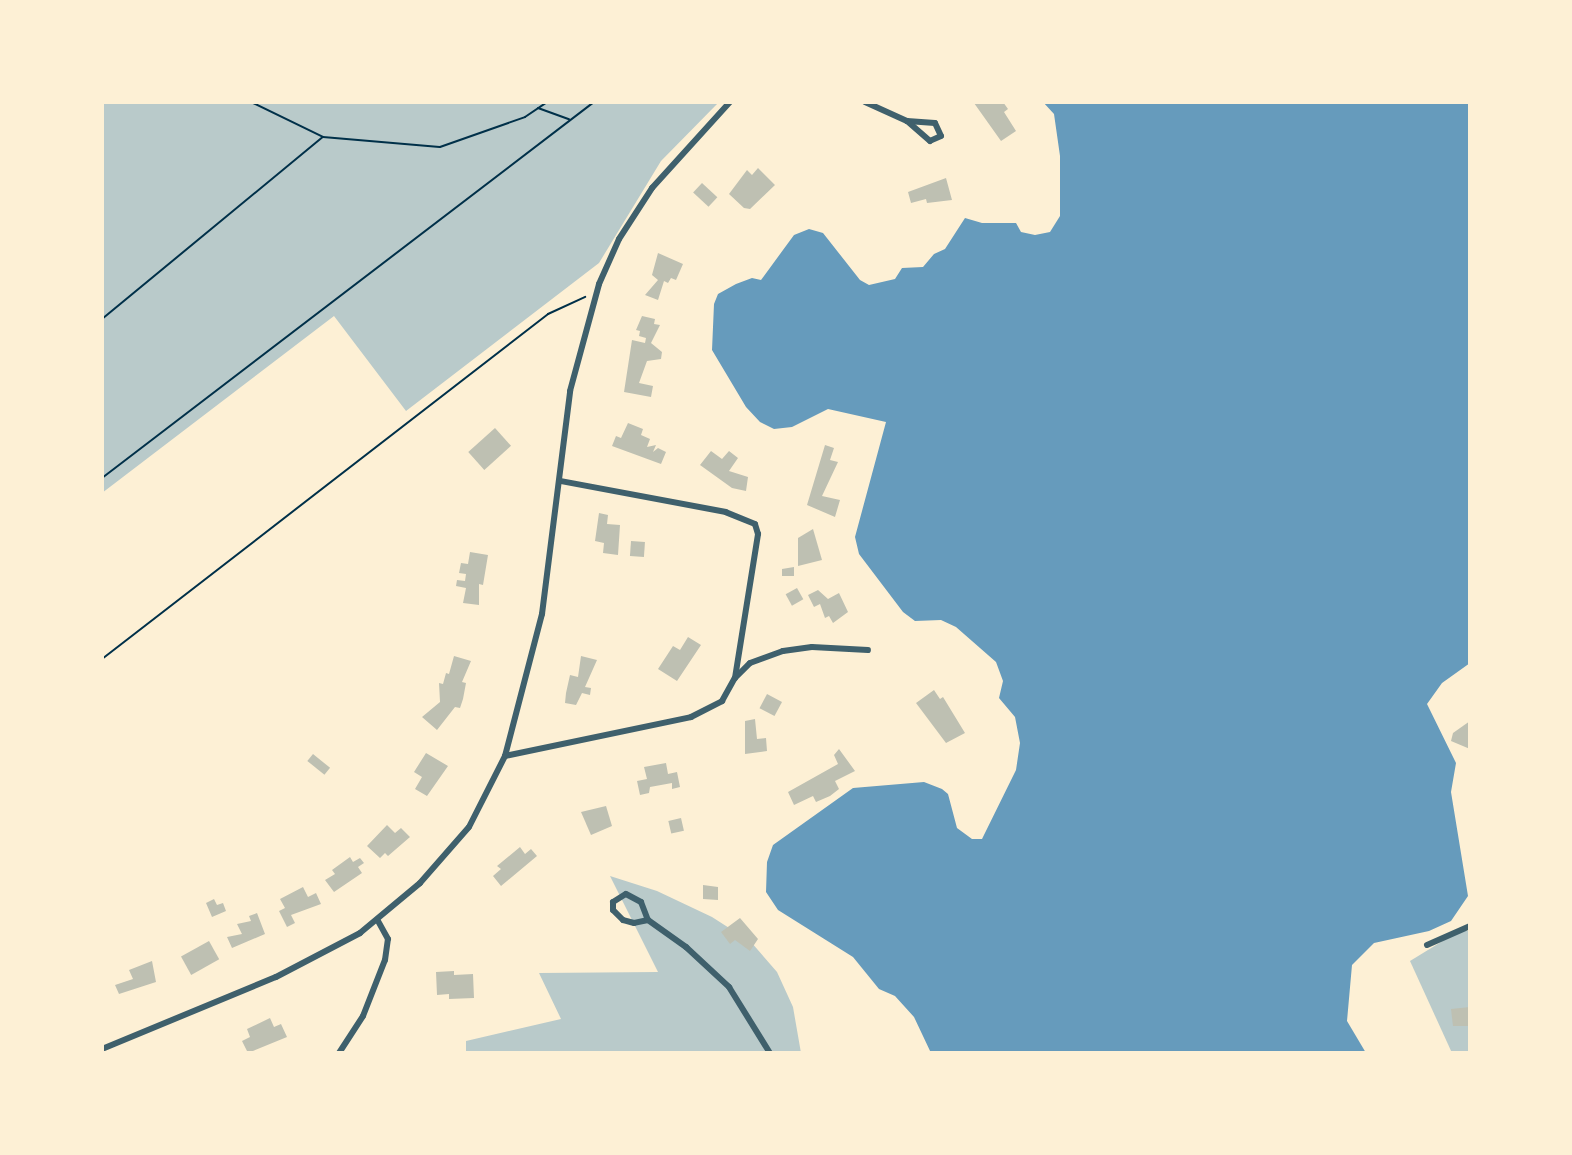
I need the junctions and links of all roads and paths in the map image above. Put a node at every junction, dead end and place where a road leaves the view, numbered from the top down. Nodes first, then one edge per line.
1 (252, 102) edge
2 (547, 102) edge
3 (594, 102) edge
4 (730, 102) edge
5 (865, 102) edge
6 (538, 108) junction
7 (569, 119) junction
8 (907, 122) junction
9 (323, 137) junction
10 (596, 292) junction
11 (102, 319) edge
12 (102, 478) edge
13 (560, 481) junction
14 (868, 650) dead end
15 (102, 659) edge
16 (735, 678) junction
17 (506, 756) junction
18 (648, 920) junction
19 (378, 921) junction
20 (1470, 926) edge
21 (1426, 945) dead end
22 (102, 1049) edge
23 (339, 1053) edge
24 (770, 1053) edge

1 - 9 path
2 - 6 path
3 - 7 path
4 - 10 street
5 - 8 street
6 - 7 path
6 - 9 path
7 - 12 path
8 - 8 street
9 - 11 path
10 - 13 street
10 - 15 path
13 - 16 street
13 - 17 street
14 - 16 street
16 - 17 street
17 - 19 street
18 - 18 street
18 - 24 street
19 - 22 street
19 - 23 street
20 - 21 street

